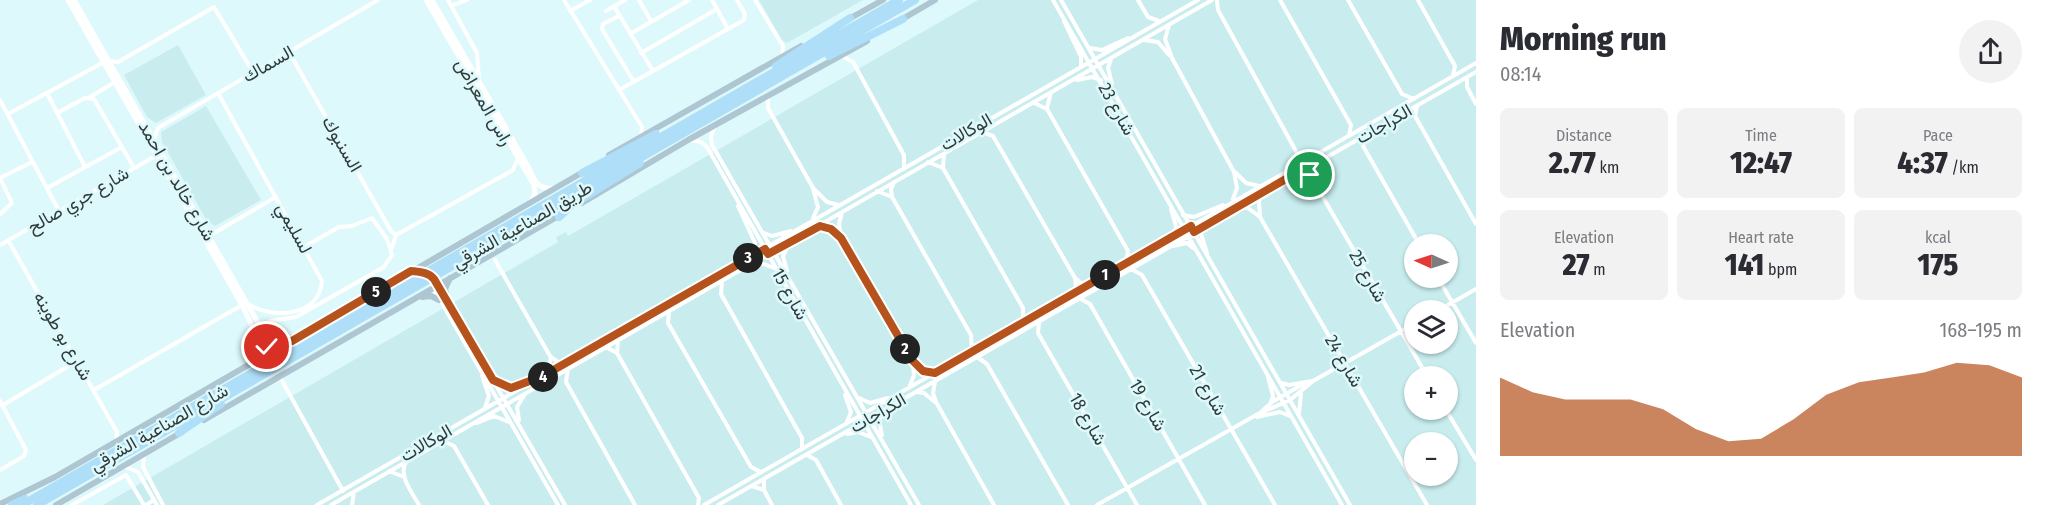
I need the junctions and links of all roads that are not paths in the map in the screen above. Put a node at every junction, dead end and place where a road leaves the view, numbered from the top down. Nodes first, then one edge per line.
1 (68, 0) edge
2 (74, 0) edge
3 (378, 0) edge
4 (426, 0) edge
5 (432, 0) edge
6 (448, 0) edge
7 (467, 0) edge
8 (564, 0) edge
9 (590, 0) edge
10 (625, 0) edge
11 (639, 0) edge
12 (712, 0) edge
13 (736, 0) edge
14 (755, 0) edge
15 (883, 0) edge
16 (899, 0) edge
17 (915, 0) edge
18 (935, 0) edge
19 (1053, 0) edge
20 (1061, 0) edge
21 (1138, 0) edge
22 (1198, 0) edge
23 (1212, 0) edge
24 (1217, 0) edge
25 (1280, 0) edge
26 (1348, 0) edge
27 (1418, 0) edge
28 (686, 1) edge
29 (1205, 4) junction
30 (451, 6) junction
31 (614, 6) junction
32 (717, 9) junction
33 (892, 9) junction
34 (606, 10) dead end
35 (1218, 10) junction
36 (570, 11) junction
37 (1062, 15) junction
38 (619, 16) junction
39 (1148, 17) junction
40 (850, 18) junction
41 (903, 19) junction
42 (651, 21) junction
43 (1161, 21) junction
44 (1169, 25) junction
45 (728, 29) junction
46 (1144, 31) junction
47 (630, 34) junction
48 (1137, 35) junction
49 (1141, 41) junction
50 (783, 47) junction
51 (1089, 47) junction
52 (855, 48) junction
53 (796, 49) junction
54 (289, 52) junction
55 (641, 53) junction
56 (838, 56) junction
57 (782, 57) junction
58 (1111, 58) junction
59 (1172, 58) junction
60 (1096, 59) junction
61 (106, 61) junction
62 (118, 62) junction
63 (853, 62) junction
64 (1090, 62) junction
65 (1476, 63) edge
66 (1100, 65) junction
67 (1455, 66) junction
68 (1080, 68) junction
69 (1094, 68) junction
70 (797, 69) junction
71 (1466, 69) junction
72 (653, 71) junction
73 (115, 72) junction
74 (253, 72) junction
75 (1476, 72) edge
76 (1453, 76) junction
77 (1467, 77) junction
78 (1101, 80) junction
79 (1070, 81) junction
80 (115, 82) junction
81 (634, 82) junction
82 (1456, 83) junction
83 (480, 84) junction
84 (1467, 87) junction
85 (619, 90) junction
86 (743, 90) junction
87 (1114, 90) junction
88 (1051, 92) junction
89 (46, 93) junction
90 (218, 93) junction
91 (771, 93) junction
92 (1402, 94) junction
93 (90, 97) junction
94 (1414, 99) junction
95 (0, 100) edge
96 (1032, 102) junction
97 (752, 104) junction
98 (1476, 104) edge
99 (1417, 105) junction
100 (1400, 107) junction
101 (768, 108) junction
102 (1047, 109) junction
103 (704, 112) junction
104 (1404, 113) junction
105 (8, 114) junction
106 (57, 114) junction
107 (1415, 116) junction
108 (996, 123) junction
109 (145, 125) junction
110 (715, 125) junction
111 (1351, 125) junction
112 (642, 127) junction
113 (158, 128) junction
114 (1362, 129) junction
115 (654, 131) junction
116 (981, 132) junction
117 (1366, 135) junction
118 (993, 136) junction
119 (1349, 136) junction
120 (639, 138) junction
121 (154, 140) junction
122 (688, 140) junction
123 (1353, 142) junction
124 (663, 145) junction
125 (1364, 146) junction
126 (122, 147) junction
127 (944, 153) junction
128 (1297, 153) junction
129 (904, 154) junction
130 (157, 155) junction
131 (1308, 158) junction
132 (517, 160) junction
133 (917, 160) junction
134 (32, 162) junction
135 (927, 162) junction
136 (1312, 164) junction
137 (1296, 165) junction
138 (86, 167) junction
139 (134, 168) junction
140 (904, 168) junction
141 (943, 168) junction
142 (526, 169) junction
143 (513, 170) junction
144 (1234, 172) junction
145 (1298, 172) junction
146 (582, 173) junction
147 (1310, 175) junction
148 (0, 178) edge
149 (894, 181) junction
150 (1260, 186) junction
151 (558, 187) junction
152 (47, 188) junction
153 (813, 188) junction
154 (876, 191) junction
155 (1262, 192) junction
156 (571, 193) junction
157 (276, 197) junction
158 (892, 197) junction
159 (736, 200) junction
160 (529, 203) junction
161 (1229, 203) junction
162 (839, 205) junction
163 (1170, 206) junction
164 (1237, 206) junction
165 (59, 211) junction
166 (843, 211) junction
167 (0, 214) edge
168 (1183, 215) junction
169 (559, 217) junction
170 (1260, 217) junction
171 (812, 220) junction
172 (1476, 224) edge
173 (1205, 225) junction
174 (815, 226) junction
175 (1191, 226) junction
176 (794, 230) junction
177 (1185, 230) junction
178 (761, 232) junction
179 (1194, 232) junction
180 (1413, 234) edge
181 (396, 235) junction
182 (1188, 235) junction
183 (209, 236) junction
184 (1174, 236) junction
185 (841, 238) junction
186 (792, 239) junction
187 (8, 240) junction
188 (0, 245) edge
189 (304, 247) junction
190 (767, 247) junction
191 (1166, 247) junction
192 (392, 250) junction
193 (448, 250) junction
194 (1128, 251) junction
195 (1197, 251) junction
196 (770, 252) junction
197 (1142, 255) junction
198 (438, 256) junction
199 (751, 256) junction
200 (1207, 257) junction
201 (495, 260) dead end
202 (1145, 261) junction
203 (1126, 264) junction
204 (1131, 269) junction
205 (777, 270) junction
206 (411, 271) junction
207 (461, 272) junction
208 (736, 272) junction
209 (429, 274) junction
210 (1142, 275) junction
211 (453, 276) junction
212 (1075, 278) junction
213 (722, 280) junction
214 (790, 280) junction
215 (394, 281) junction
216 (1092, 283) junction
217 (435, 286) junction
218 (707, 289) junction
219 (1476, 289) edge
220 (1091, 292) junction
221 (721, 294) junction
222 (1072, 295) junction
223 (415, 298) junction
224 (1079, 299) junction
225 (439, 300) junction
226 (1458, 300) edge
227 (382, 301) junction
228 (244, 304) junction
229 (449, 304) junction
230 (1090, 304) junction
231 (403, 305) junction
232 (1023, 308) junction
233 (669, 311) junction
234 (1458, 312) edge
235 (1037, 314) junction
236 (657, 318) junction
237 (1040, 321) junction
238 (668, 322) junction
239 (1023, 323) junction
240 (1025, 330) junction
241 (1404, 330) edge
242 (263, 331) junction
243 (1401, 332) junction
244 (1038, 333) junction
245 (971, 335) junction
246 (270, 340) junction
247 (618, 340) junction
248 (292, 341) junction
249 (987, 343) junction
250 (1476, 343) edge
251 (261, 345) junction
252 (606, 347) junction
253 (988, 351) junction
254 (972, 352) junction
255 (617, 353) junction
256 (550, 356) junction
257 (977, 357) junction
258 (257, 359) junction
259 (912, 360) junction
260 (77, 361) junction
261 (566, 363) junction
262 (1346, 363) junction
263 (987, 364) junction
264 (1421, 366) edge
265 (478, 367) junction
266 (568, 369) junction
267 (935, 373) junction
268 (1268, 373) junction
269 (546, 375) junction
270 (279, 376) junction
271 (552, 378) junction
272 (493, 380) junction
273 (534, 381) junction
274 (935, 381) junction
275 (1313, 381) junction
276 (566, 382) junction
277 (1280, 382) junction
278 (1307, 382) junction
279 (247, 385) junction
280 (843, 388) junction
281 (909, 388) junction
282 (94, 390) junction
283 (529, 391) junction
284 (916, 392) junction
285 (1302, 393) junction
286 (1287, 394) junction
287 (212, 395) junction
288 (856, 396) junction
289 (895, 396) junction
290 (1281, 397) junction
291 (504, 398) junction
292 (1290, 400) junction
293 (498, 401) junction
294 (936, 402) junction
295 (1, 403) edge
296 (507, 403) junction
297 (1284, 403) junction
298 (1270, 404) junction
299 (501, 406) junction
300 (889, 407) junction
301 (484, 409) junction
302 (866, 412) junction
303 (1258, 414) junction
304 (860, 416) junction
305 (1300, 416) junction
306 (1252, 417) junction
307 (870, 418) junction
308 (1293, 418) junction
309 (1452, 420) edge
310 (863, 422) junction
311 (845, 425) junction
312 (465, 427) junction
313 (513, 427) junction
314 (1231, 429) junction
315 (117, 432) junction
316 (457, 432) junction
317 (523, 432) junction
318 (179, 434) junction
319 (840, 435) junction
320 (127, 436) junction
321 (802, 438) junction
322 (873, 439) junction
323 (441, 441) junction
324 (884, 442) junction
325 (115, 443) junction
326 (814, 443) junction
327 (454, 446) junction
328 (818, 448) junction
329 (802, 450) junction
330 (144, 453) junction
331 (806, 455) junction
332 (1179, 459) junction
333 (816, 460) junction
334 (1476, 460) edge
335 (407, 461) junction
336 (123, 466) junction
337 (751, 466) junction
338 (0, 470) edge
339 (388, 471) junction
340 (761, 472) junction
341 (404, 477) junction
342 (750, 479) junction
343 (764, 479) junction
344 (74, 484) junction
345 (752, 486) junction
346 (50, 487) junction
347 (1128, 489) junction
348 (764, 490) junction
349 (343, 491) junction
350 (354, 492) junction
351 (699, 498) junction
352 (154, 500) junction
353 (339, 500) junction
354 (710, 502) junction
355 (0, 504) edge
356 (12, 505) edge
357 (22, 505) edge
358 (37, 505) edge
359 (45, 505) edge
360 (56, 505) edge
361 (72, 505) edge
362 (145, 505) edge
363 (157, 505) edge
364 (163, 505) edge
365 (317, 505) edge
366 (331, 505) edge
367 (351, 505) edge
368 (420, 505) edge
369 (488, 505) edge
370 (558, 505) edge
371 (565, 505) edge
372 (635, 505) edge
373 (698, 505) edge
374 (704, 505) edge
375 (718, 505) edge
376 (772, 505) edge
377 (841, 505) edge
378 (910, 505) edge
379 (919, 505) edge
380 (994, 505) edge
381 (1068, 505) edge
382 (1097, 505) edge
383 (1137, 505) edge
384 (1205, 505) edge
385 (1275, 505) edge
386 (1342, 505) edge
387 (1350, 505) edge
388 (1427, 505) edge

1 - 61 main road, شارع خالد بن احمد
2 - 61 main road, شارع خالد بن احمد
3 - 54 street, السماك
4 - 132 main road, راس المعراض
5 - 83 main road, راس المعراض
6 - 30 street, راس المعراض
7 - 30 street
8 - 36 street
9 - 36 street
10 - 31 street
11 - 42 street
12 - 32 street
13 - 45 street
14 - 50 street
15 - 40 main road, طريق الصناعية الشرقي
16 - 33 highway, طريق الصناعية الشرقي
17 - 33 highway, طريق الصناعية الشرقي
18 - 41 main road
19 - 37 street, شارع 23
20 - 51 street, شارع 23
21 - 39 street
22 - 43 street, الوكالات
23 - 29 street, الوكالات
24 - 35 street
25 - 111 street
26 - 92 street
27 - 67 street
28 - 42 street
29 - 35 street
29 - 44 street, الوكالات
30 - 83 street, راس المعراض
31 - 34 street
31 - 38 street
32 - 45 street
32 - 55 street
33 - 70 highway, طريق الصناعية الشرقي
33 - 86 highway, طريق الصناعية الشرقي
35 - 128 street
36 - 85 street
37 - 64 street, شارع 23
37 - 68 street, شارع 23
38 - 47 street
38 - 81 street
39 - 43 street
39 - 46 street
40 - 53 main road, طريق الصناعية الشرقي
40 - 86 highway
41 - 52 main road
41 - 70 highway
42 - 47 street
43 - 46 street, الوكالات
44 - 49 street, الوكالات
44 - 59 street
45 - 72 street
46 - 48 street, الوكالات
47 - 55 street
48 - 51 street, الوكالات
48 - 60 street, الوكالات
49 - 58 street, الوكالات
49 - 59 street
50 - 53 street
50 - 57 street
51 - 60 street, شارع 23
52 - 56 main road
52 - 63 street
53 - 57 main road, طريق الصناعية الشرقي
54 - 74 street, السماك
54 - 181 street, السنبوك
55 - 72 street
56 - 63 street
56 - 91 main road
57 - 115 main road, طريق الصناعية الشرقي
58 - 66 street, الوكالات
58 - 87 street, شارع 23
59 - 144 street
60 - 64 street, الوكالات
60 - 66 street, شارع 23
61 - 62 street
61 - 73 main road, شارع خالد بن احمد
61 - 80 main road, شارع خالد بن احمد
61 - 89 street
62 - 73 street
62 - 74 street
63 - 129 street
64 - 68 street, الوكالات
64 - 69 street, شارع 23
65 - 71 street, الكراجات
66 - 69 street, الوكالات
66 - 87 street, شارع 23
67 - 71 street
67 - 76 street
68 - 133 street, الوكالات
69 - 78 street, شارع 23
69 - 79 street, الوكالات
70 - 124 highway, طريق الصناعية الشرقي
71 - 76 street, الكراجات
72 - 81 street
73 - 109 main road, شارع خالد بن احمد
74 - 90 street, السماك
75 - 77 street, الكراجات
76 - 94 street, الكراجات
77 - 82 street, الكراجات
77 - 84 street
78 - 79 street, الوكالات
78 - 163 street, شارع 23
79 - 88 street, الوكالات
80 - 93 street
80 - 130 main road, شارع خالد بن احمد
81 - 85 street
82 - 84 street
82 - 99 street, الكراجات
83 - 142 main road, راس المعراض
84 - 98 street
85 - 112 street
86 - 103 highway, طريق الصناعية الشرقي
87 - 168 street, شارع 23
88 - 96 street, الوكالات
88 - 102 street
89 - 105 street
89 - 106 street
90 - 113 street, السماك
90 - 157 street, لسليمي
91 - 97 main road
91 - 101 street
92 - 94 street
92 - 100 street
93 - 106 street
93 - 126 street
94 - 100 street, الكراجات
95 - 105 street
96 - 102 street
96 - 108 street, الوكالات
97 - 101 street
97 - 110 main road
99 - 104 street, الكراجات
99 - 107 street
100 - 114 street, الكراجات
101 - 153 street
102 - 194 street
103 - 146 highway
103 - 156 highway, طريق الصناعية الشرقي
104 - 107 street
104 - 117 street, الكراجات
105 - 134 street
106 - 138 street
107 - 172 street
108 - 116 street, الوكالات
108 - 118 street
109 - 113 street
109 - 121 main road, شارع خالد بن احمد
110 - 122 main road, شارع الصناعية الشرقي
110 - 178 street, شارع 15
111 - 114 street
111 - 119 street
112 - 115 street
112 - 120 street
113 - 121 street
114 - 119 street, الكراجات
115 - 120 main road, طريق الصناعية الشرقي
116 - 118 street
116 - 127 street, الوكالات
117 - 123 street, الكراجات
117 - 125 street
118 - 212 street
119 - 131 street, الكراجات
120 - 146 main road, طريق الصناعية الشرقي
121 - 183 main road, شارع خالد بن احمد
122 - 159 street, شارع 15
122 - 169 main road, شارع الصناعية الشرقي
123 - 125 street
123 - 136 street, الكراجات
124 - 156 highway, طريق الصناعية الشرقي
124 - 169 highway
125 - 180 street
126 - 138 street
126 - 139 street
127 - 135 street, الوكالات
127 - 141 street
128 - 131 street
128 - 137 street
129 - 133 street
129 - 140 street
130 - 139 street, شارع جري صالح
130 - 228 main road, شارع خالد بن احمد
131 - 137 street, الكراجات
132 - 142 main road, راس المعراض
132 - 143 street
133 - 140 street, الوكالات
134 - 148 street
134 - 152 street
135 - 141 street
135 - 149 street, الوكالات
136 - 145 street, الكراجات
136 - 147 street
137 - 150 street, الكراجات
138 - 152 street
139 - 165 street, شارع جري صالح
140 - 162 street, الوكالات
141 - 232 street
142 - 143 street
142 - 151 main road, راس المعراض
142 - 160 main road, راس المعراض
143 - 181 street
144 - 150 street
144 - 161 street
145 - 147 street
145 - 155 street, الكراجات
146 - 151 main road, شارع الصناعية الشرقي
147 - 243 street, شارع 25
148 - 167 street
149 - 154 street, الوكالات
149 - 158 street
150 - 161 street, الكراجات
151 - 160 main road, شارع الصناعية الشرقي
152 - 165 street
153 - 162 street
153 - 171 street
154 - 158 street
154 - 166 street, الوكالات
155 - 164 street, الكراجات
155 - 170 street
156 - 227 highway, طريق الصناعية الشرقي
157 - 183 street
157 - 189 street, لسليمي
158 - 245 street
159 - 190 street, شارع 15
159 - 199 street, شارع 15
160 - 193 main road, شارع الصناعية الشرقي
161 - 168 street, الكراجات
161 - 175 street, الكراجات
162 - 171 street, الوكالات
163 - 177 street, شارع 23
163 - 184 street, شارع 23
164 - 170 street
164 - 173 street, الكراجات
165 - 187 street, شارع جري صالح
166 - 174 street, الوكالات
166 - 185 street
168 - 175 street, شارع 23
169 - 207 main road, شارع الصناعية الشرقي
170 - 262 street, شارع 24
171 - 176 street, الوكالات
173 - 179 street, الكراجات
173 - 200 street, شارع 23
174 - 185 street
174 - 186 street, الوكالات
175 - 177 street, الكراجات
175 - 179 street, شارع 23
176 - 178 street, الوكالات
176 - 190 street, الوكالات
177 - 182 street, شارع 23
177 - 184 street, الكراجات
178 - 190 street, شارع 15
179 - 182 street, الكراجات
179 - 200 street, شارع 23
181 - 192 street
182 - 191 street, الكراجات
182 - 195 street, شارع 23
183 - 228 main road, شارع خالد بن احمد
184 - 197 street, الكراجات
185 - 259 street
186 - 196 street, الوكالات
186 - 214 street, شارع 15
187 - 188 street, شارع جري صالح
187 - 260 street, شارع بو طوينه
189 - 192 street
189 - 228 street, لسليمي
190 - 196 street, شارع 15
190 - 199 street, الوكالات
191 - 195 street
191 - 202 street, الكراجات
192 - 242 street
193 - 198 main road, شارع الصناعية الشرقي
193 - 207 main road
194 - 197 street
194 - 203 street
195 - 268 street, شارع 23
196 - 205 street, شارع 15
196 - 208 street, الوكالات
196 - 214 street, شارع 15
197 - 203 street, الكراجات
198 - 206 main road, شارع الصناعية الشرقي
198 - 209 street
199 - 261 street, الوكالات
200 - 277 street, شارع 23
201 - 256 street
202 - 204 street, الكراجات
202 - 210 street
203 - 216 street, الكراجات
204 - 210 street
204 - 220 street, الكراجات
205 - 208 street, الوكالات
205 - 280 street, شارع 15
206 - 209 street
206 - 215 main road, شارع الصناعية الشرقي
207 - 211 main road, شارع الصناعية الشرقي
208 - 213 street, الوكالات
209 - 217 street
210 - 314 street, شارع 21
211 - 217 main road, شارع الصناعية الشرقي
211 - 229 main road
212 - 216 street
212 - 222 street
213 - 218 street, الوكالات
213 - 221 street
214 - 288 street, شارع 15
215 - 231 main road
215 - 248 main road, شارع الصناعية الشرقي
216 - 222 street, الكراجات
217 - 223 main road, شارع الصناعية الشرقي
217 - 225 street
217 - 229 street
218 - 221 street
218 - 233 street, الوكالات
219 - 226 street
220 - 224 street, الكراجات
220 - 230 street
221 - 321 street
222 - 235 street, الكراجات
223 - 225 main road
223 - 231 main road, شارع الصناعية الشرقي
224 - 230 street
224 - 237 street, الكراجات
225 - 265 street
227 - 279 highway, طريق الصناعية الشرقي
227 - 287 highway, طريق الصناعية الشرقي
228 - 242 main road, شارع خالد بن احمد
228 - 251 main road, شارع خالد بن احمد
228 - 282 street
229 - 272 street
230 - 332 street, شارع 19
231 - 270 main road, شارع الصناعية الشرقي
232 - 235 street
232 - 239 street
233 - 236 street, الوكالات
233 - 238 street
234 - 250 street
235 - 239 street, الكراجات
236 - 238 street
236 - 247 street, الوكالات
237 - 240 street, الكراجات
237 - 244 street
238 - 337 street
239 - 249 street, الكراجات
240 - 244 street
240 - 253 street, الكراجات
241 - 243 street
242 - 246 main road, شارع خالد بن احمد
243 - 262 street
243 - 264 street, شارع 25
244 - 347 street, شارع 18
245 - 249 street
245 - 254 street
246 - 248 main road
246 - 251 main road
247 - 252 street, الوكالات
247 - 255 street
248 - 258 main road, شارع الصناعية الشرقي
248 - 287 highway
249 - 254 street, الكراجات
251 - 258 main road
252 - 255 street
252 - 266 street, الوكالات
253 - 257 street, الكراجات
253 - 263 street
254 - 267 street, الكراجات
255 - 351 street
256 - 261 street
256 - 269 street
257 - 263 street
257 - 274 street, الكراجات
258 - 320 main road, شارع الصناعية الشرقي
259 - 267 street
259 - 281 street
260 - 282 street, شارع بو طوينه
260 - 295 street
261 - 269 street, الوكالات
262 - 275 street
262 - 388 street, شارع 24
263 - 381 street
265 - 293 street
265 - 301 street
266 - 271 street, الوكالات
266 - 276 street
267 - 281 street, الكراجات
268 - 290 street, شارع 23
268 - 298 street, شارع 23
269 - 273 street, الوكالات
270 - 318 main road, شارع الصناعية الشرقي
270 - 349 street
271 - 276 street
271 - 283 street, الوكالات
272 - 273 street, الوكالات
272 - 291 street
273 - 291 street, الوكالات
274 - 284 street, الكراجات
274 - 294 street
275 - 278 street
275 - 285 street
276 - 372 street
277 - 278 street
277 - 286 street, شارع 23
278 - 286 street
279 - 318 highway
279 - 344 highway, طريق الصناعية الشرقي
280 - 304 street, شارع 15
280 - 311 street, شارع 15
281 - 289 street, الكراجات
282 - 315 street, شارع بو طوينه
283 - 296 street, الوكالات
283 - 317 street
284 - 294 street
284 - 300 street, الكراجات
285 - 292 street
285 - 305 street
286 - 290 street
286 - 292 street, شارع 23
287 - 346 highway, طريق الصناعية الشرقي
288 - 289 street, الكراجات
288 - 302 street, شارع 15
289 - 302 street, الكراجات
290 - 297 street, شارع 23
290 - 298 street
291 - 293 street, الوكالات
291 - 296 street
292 - 297 street
292 - 305 street, شارع 23
293 - 299 street
293 - 301 street, الوكالات
294 - 380 street
295 - 338 street
296 - 299 street, الوكالات
296 - 317 street
297 - 303 street
297 - 308 street, شارع 23
298 - 303 street
299 - 312 street, الوكالات
299 - 313 street
300 - 307 street, الكراجات
300 - 324 street, شارع 15
301 - 349 street, الوكالات
302 - 304 street, الكراجات
302 - 307 street, شارع 15
303 - 306 street
304 - 310 street, شارع 15
304 - 311 street, الكراجات
305 - 387 street, شارع 23
306 - 308 street
306 - 314 street
307 - 310 street, الكراجات
307 - 324 street, شارع 15
308 - 386 street, شارع 23
309 - 334 street
310 - 319 street, الكراجات
310 - 322 street, شارع 15
311 - 326 street, الكراجات
312 - 313 street, الوكالات
312 - 316 street, الوكالات
313 - 370 street
314 - 332 street
314 - 385 street, شارع 21
315 - 320 street
315 - 325 street
316 - 323 street, الوكالات
316 - 327 street
317 - 371 street
318 - 330 main road, شارع الصناعية الشرقي
319 - 322 street, الكراجات
319 - 328 street, الكراجات
320 - 325 main road, شارع الصناعية الشرقي
321 - 326 street
321 - 329 street
322 - 378 street, شارع 15
323 - 327 street
323 - 335 street, الوكالات
324 - 379 street, شارع 15
325 - 355 main road, شارع الصناعية الشرقي
326 - 329 street, الكراجات
327 - 369 street
328 - 331 street, الكراجات
328 - 333 street
329 - 340 street, الكراجات
330 - 336 main road, شارع الصناعية الشرقي
330 - 364 street
331 - 333 street
331 - 343 street, الكراجات
332 - 347 street
332 - 384 street, شارع 19
333 - 377 street
335 - 339 street, الوكالات
335 - 341 street
336 - 352 street
336 - 360 main road, شارع الصناعية الشرقي
337 - 340 street
337 - 342 street
339 - 341 street
339 - 350 street, الوكالات
340 - 342 street, الكراجات
341 - 368 street
342 - 354 street, الكراجات
343 - 345 street, الكراجات
343 - 348 street
344 - 358 highway, طريق الصناعية الشرقي
344 - 359 highway
345 - 348 street
345 - 375 street, الكراجات
346 - 356 highway
346 - 357 highway, طريق الصناعية الشرقي
347 - 382 street
347 - 383 street, شارع 18
348 - 376 street
349 - 365 street, الوكالات
350 - 353 street, الوكالات
350 - 367 street
351 - 354 street
351 - 373 street
352 - 362 street
352 - 363 street
353 - 366 street, الوكالات
353 - 367 street
354 - 374 street, الكراجات
361 - 362 street

